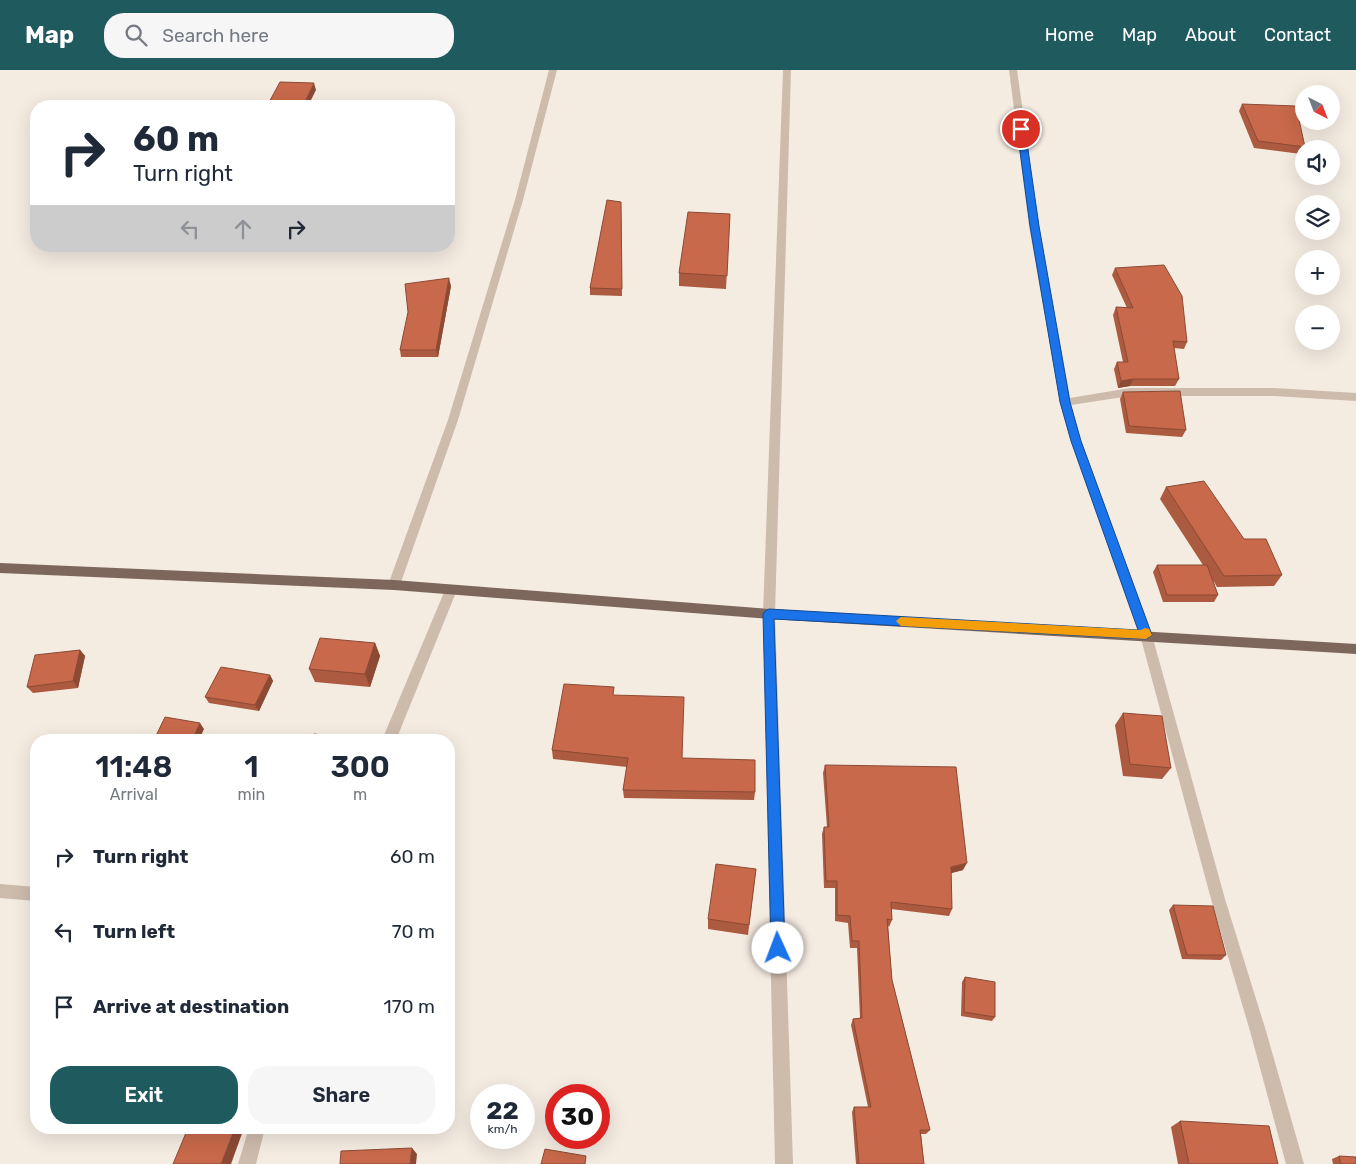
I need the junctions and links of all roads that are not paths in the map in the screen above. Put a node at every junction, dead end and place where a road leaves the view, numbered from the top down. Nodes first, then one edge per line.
1 (553, 70) edge
2 (787, 70) edge
3 (1013, 70) edge
4 (1356, 398) edge
5 (1065, 402) junction
6 (0, 568) edge
7 (394, 585) junction
8 (451, 590) junction
9 (769, 614) junction
10 (1146, 635) junction
11 (1356, 650) edge
12 (391, 734) edge
13 (0, 891) edge
14 (30, 894) edge
15 (255, 1134) edge
16 (247, 1164) edge
17 (784, 1164) edge
18 (1294, 1164) edge

1 - 7 street
2 - 9 street
3 - 5 street
4 - 5 street
5 - 10 street
6 - 7 main road
7 - 8 main road
8 - 9 main road
8 - 12 street
9 - 10 main road
9 - 17 street
10 - 11 main road
10 - 18 street
13 - 14 street
15 - 16 street

